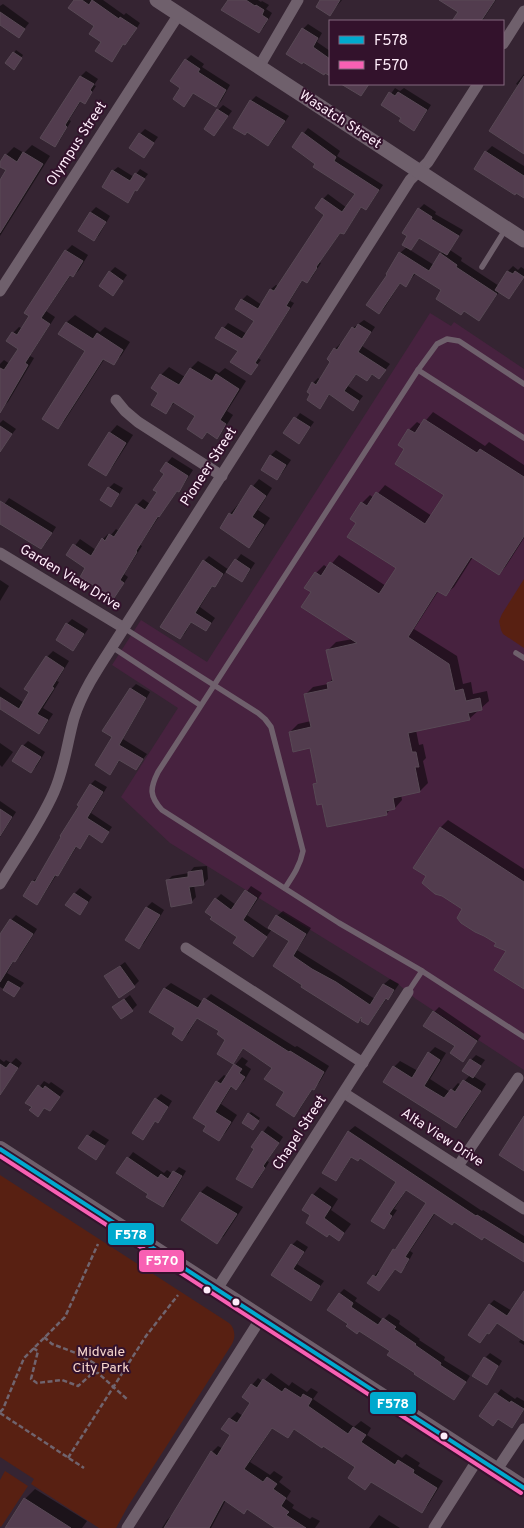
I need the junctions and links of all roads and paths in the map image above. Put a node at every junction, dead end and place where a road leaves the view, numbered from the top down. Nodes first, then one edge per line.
1 (157, 0) edge
2 (298, 0) edge
3 (524, 11) edge
4 (179, 14) junction
5 (504, 42) edge
6 (259, 67) junction
7 (477, 85) edge
8 (418, 171) junction
9 (506, 228) junction
10 (524, 240) edge
11 (482, 267) dead end
12 (0, 291) edge
13 (418, 370) junction
14 (524, 384) edge
15 (116, 400) dead end
16 (524, 438) edge
17 (222, 476) junction
18 (0, 553) edge
19 (124, 628) junction
20 (112, 647) junction
21 (516, 653) dead end
22 (524, 658) edge
23 (213, 685) junction
24 (200, 705) junction
25 (0, 884) edge
26 (285, 888) junction
27 (186, 948) dead end
28 (422, 971) junction
29 (408, 992) joint
30 (524, 1037) edge
31 (363, 1063) junction
32 (518, 1078) dead end
33 (344, 1093) junction
34 (0, 1148) edge
35 (458, 1166) junction
36 (524, 1209) edge
37 (98, 1244) dead end
38 (217, 1289) junction
39 (178, 1295) dead end
40 (262, 1318) junction
41 (44, 1337) junction
42 (34, 1348) junction
43 (93, 1373) junction
44 (114, 1387) junction
45 (128, 1400) dead end
46 (0, 1412) edge
47 (524, 1429) edge
48 (68, 1458) junction
49 (478, 1459) junction
50 (84, 1468) dead end
51 (496, 1471) junction
52 (524, 1488) edge
53 (127, 1528) edge
54 (434, 1528) edge

1 - 4 street, Wasatch Street
2 - 6 street
3 - 5 street
4 - 6 street, Wasatch Street
4 - 12 street, Olympus Street
6 - 8 street, Wasatch Street
7 - 8 street, Pioneer Street
8 - 9 street, Wasatch Street
8 - 17 street, Pioneer Street
9 - 10 street, Wasatch Street
9 - 11 lane
13 - 14 lane
13 - 16 lane
13 - 23 lane
15 - 17 street
17 - 19 street, Pioneer Street
18 - 19 street, Garden View Drive
19 - 20 street, Pioneer Street
19 - 23 lane
20 - 24 lane
20 - 25 street, Pioneer Street
21 - 22 lane
23 - 24 lane
23 - 26 lane
24 - 26 lane
26 - 28 lane
27 - 31 street
28 - 29 lane
28 - 30 lane
29 - 31 street, Chapel Street
31 - 33 street, Chapel Street
32 - 35 street
33 - 35 street, Alta View Drive
33 - 38 street, Chapel Street
34 - 38 main road
35 - 36 street, Alta View Drive
37 - 41 path
38 - 40 main road
39 - 44 path
40 - 49 main road
40 - 53 street
41 - 42 path
41 - 43 path
42 - 43 path
42 - 46 path
43 - 44 path
44 - 45 path
44 - 48 path
46 - 48 path
47 - 51 street
48 - 50 path
49 - 51 main road
49 - 54 street
51 - 52 main road

